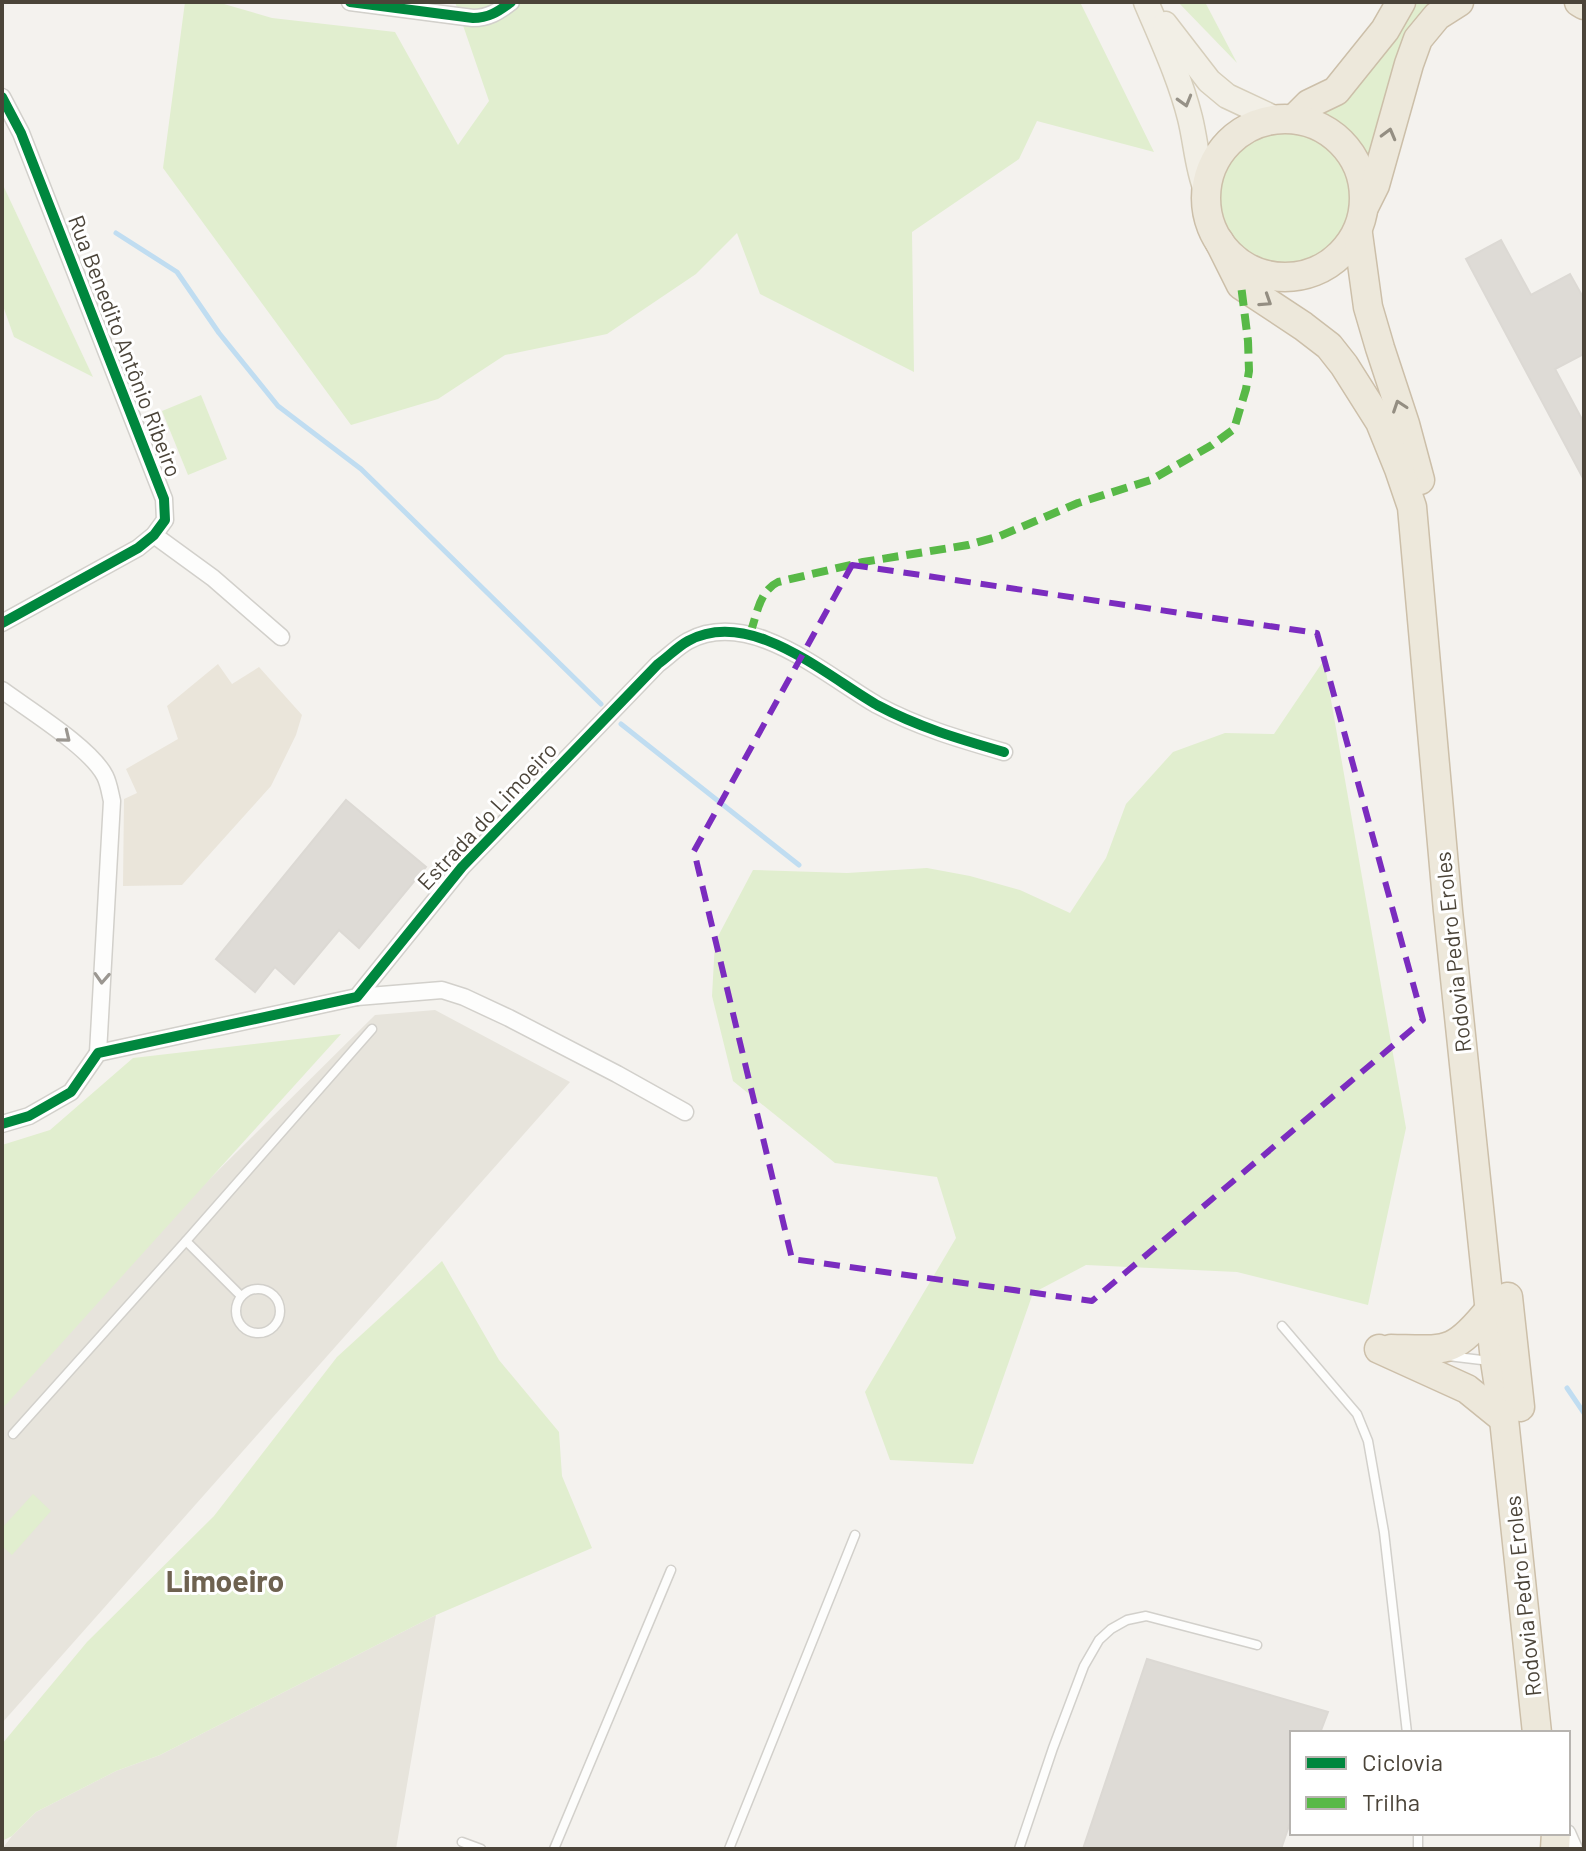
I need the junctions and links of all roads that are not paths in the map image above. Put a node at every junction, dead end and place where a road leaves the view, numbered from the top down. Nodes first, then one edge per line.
1 (350, 2) edge
2 (511, 2) edge
3 (1148, 2) edge
4 (1401, 2) edge
5 (1459, 2) edge
6 (2, 97) edge
7 (1285, 119) junction
8 (1206, 190) junction
9 (1361, 220) junction
10 (1219, 241) junction
11 (154, 535) junction
12 (2, 623) edge
13 (281, 637) dead end
14 (2, 690) edge
15 (1004, 752) dead end
16 (357, 997) junction
17 (372, 1029) dead end
18 (98, 1053) junction
19 (685, 1112) dead end
20 (2, 1124) edge
21 (186, 1241) junction
22 (241, 1296) junction
23 (1490, 1309) junction
24 (1282, 1326) dead end
25 (1379, 1349) junction
26 (1495, 1361) junction
27 (1504, 1419) junction
28 (13, 1434) dead end
29 (855, 1535) dead end
30 (671, 1570) dead end
31 (1257, 1645) dead end
32 (1407, 1731) edge
33 (1537, 1731) edge
34 (1555, 1731) edge
35 (462, 1842) dead end
36 (481, 1849) edge
37 (554, 1849) edge
38 (729, 1849) edge
39 (1019, 1849) edge

1 - 2 street
3 - 7 main road, Rodovia Pedro Eroles
3 -> 8 main road, Rodovia Pedro Eroles
4 - 7 highway
9 -> 5 highway
6 - 11 street, Rua Benedito Antônio Ribeiro
7 - 8 highway
7 - 9 highway, Rodovia Pedro Eroles
8 - 10 highway, Rodovia Pedro Eroles
9 - 10 highway
34 -> 9 highway, Rodovia Pedro Eroles
10 -> 23 highway, Rodovia Pedro Eroles
11 - 12 street
11 - 13 street
14 -> 18 street
15 - 16 street, Estrada do Limoeiro
16 - 18 street
16 - 19 street
17 - 21 lane
18 - 20 street
21 - 22 lane
21 - 28 lane
22 - 22 lane
23 - 25 highway
23 - 26 highway, Rodovia Pedro Eroles
24 - 32 lane
25 - 26 lane
25 - 27 highway
26 - 27 highway, Rodovia Pedro Eroles
27 - 33 highway, Rodovia Pedro Eroles
29 - 38 lane
30 - 37 lane
31 - 39 lane
35 - 36 lane

